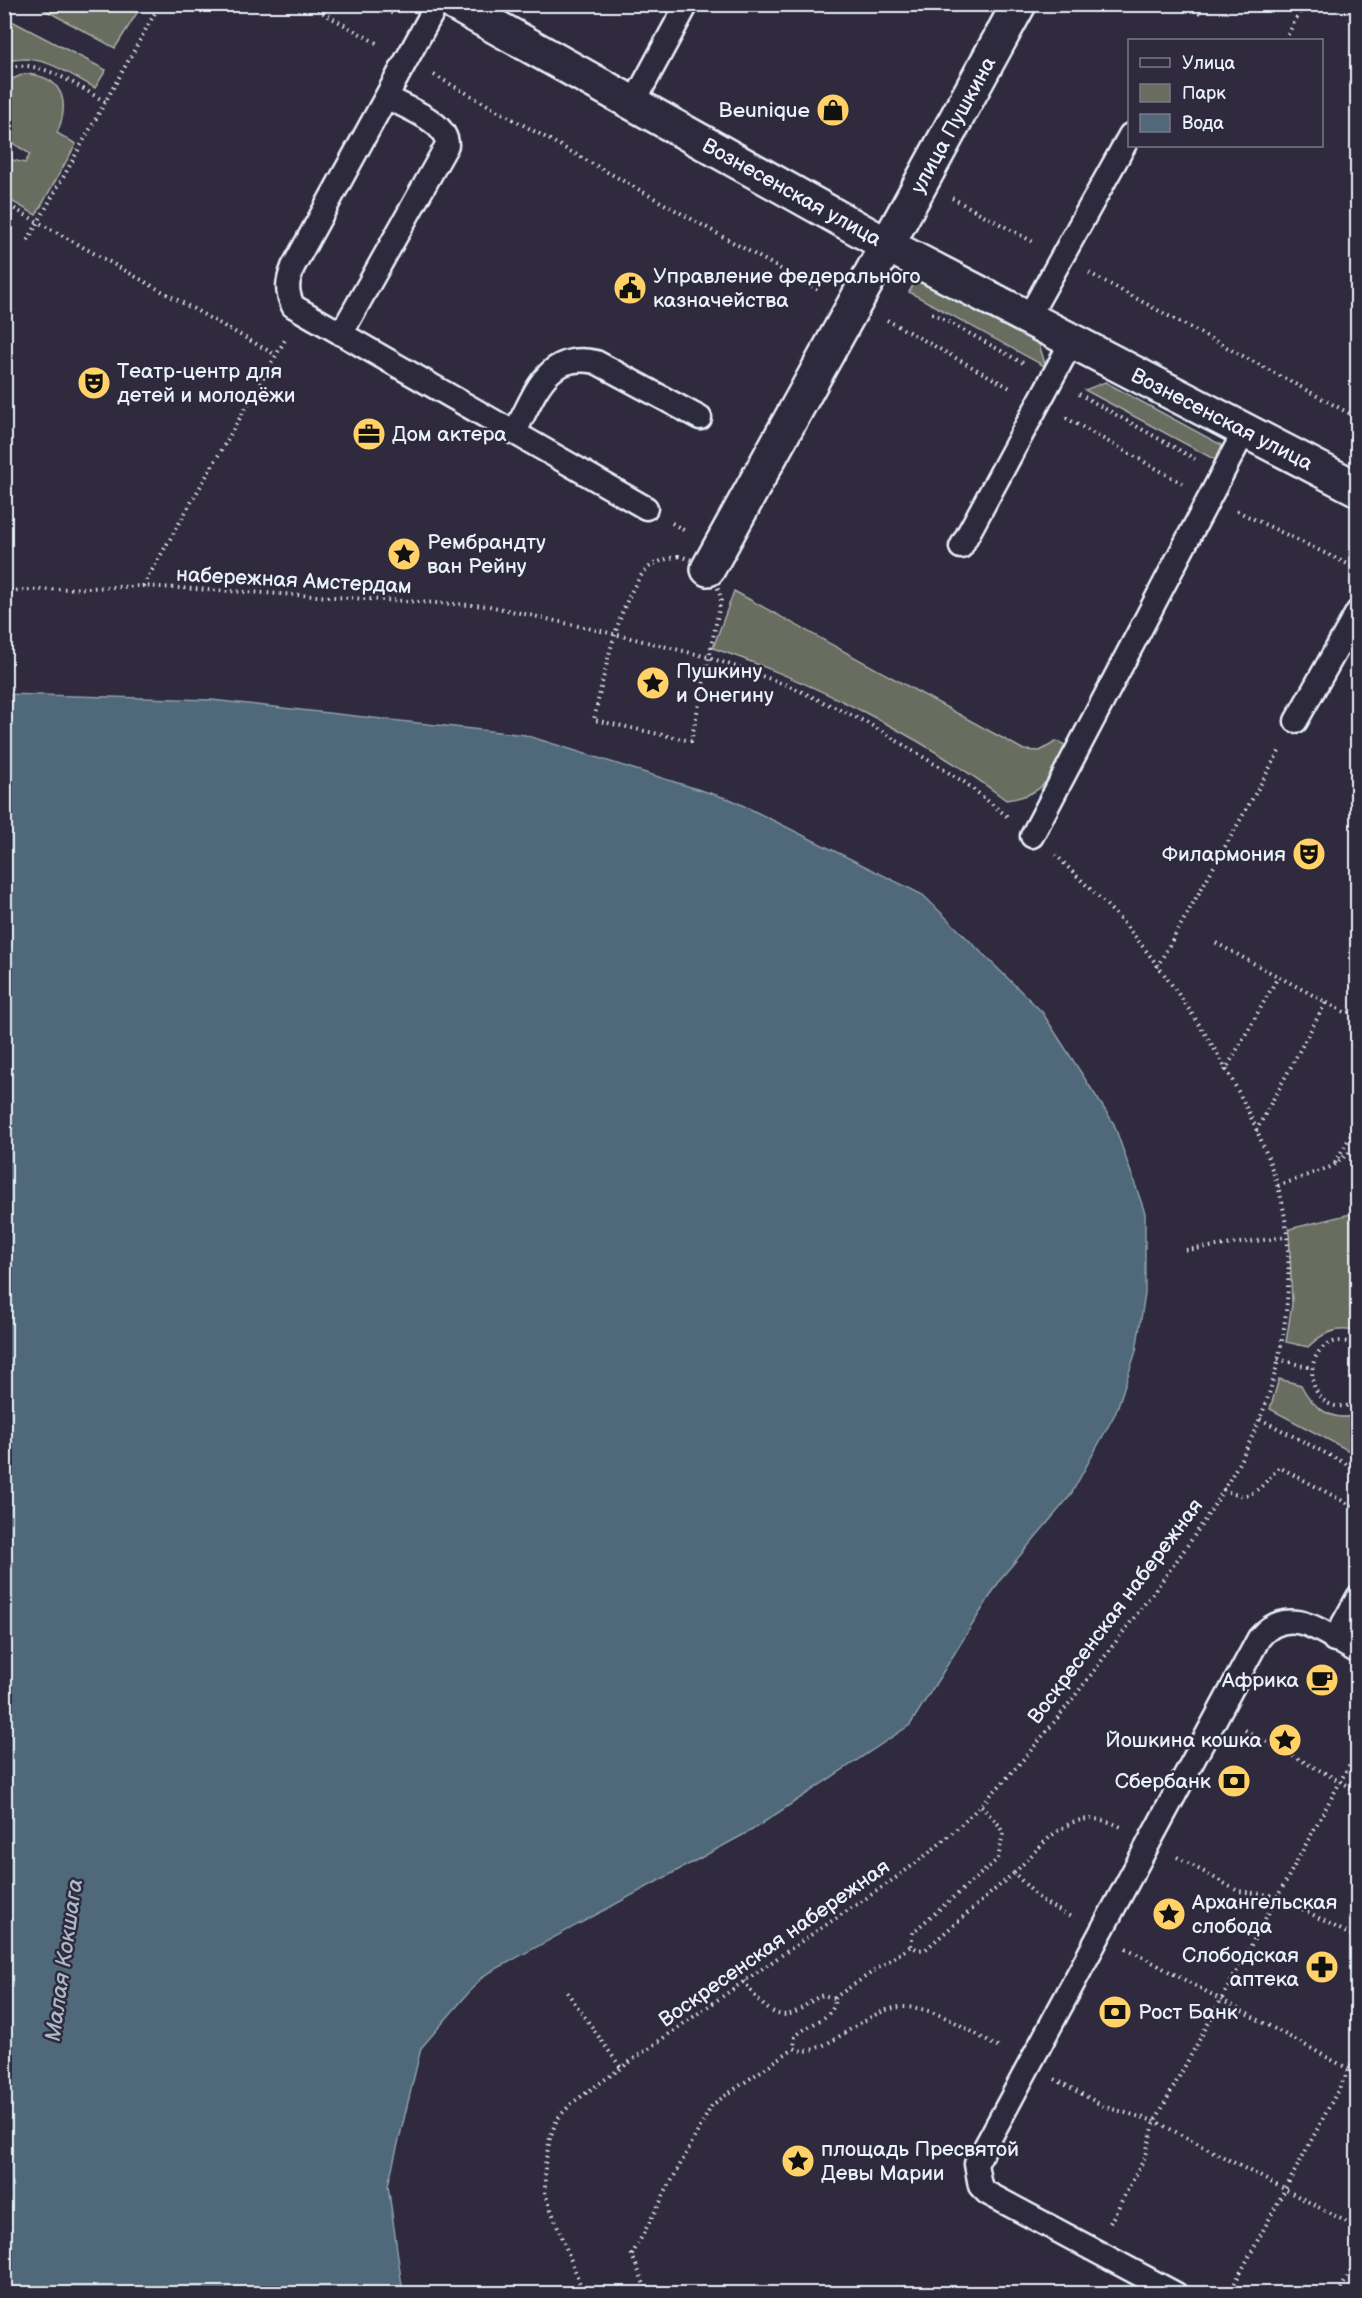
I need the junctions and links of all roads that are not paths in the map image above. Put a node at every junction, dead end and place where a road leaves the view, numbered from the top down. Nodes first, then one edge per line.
1 (437, 4) edge
2 (454, 4) edge
3 (687, 4) edge
4 (1019, 4) edge
5 (387, 98) junction
6 (633, 104) junction
7 (1128, 139) edge
8 (887, 245) junction
9 (1028, 318) junction
10 (341, 334) junction
11 (1072, 341) junction
12 (700, 418) dead end
13 (1245, 430) junction
14 (513, 433) junction
15 (1358, 489) edge
16 (646, 508) road end
17 (961, 547) dead end
18 (714, 560) road end
19 (1357, 615) edge
20 (1296, 721) road end
21 (1032, 836) road end
22 (1358, 1597) edge
23 (1334, 1640) junction
24 (1358, 1652) edge
25 (1176, 2294) edge

1 - 5 lane
2 - 6 main road, Вознесенская улица
3 - 6 lane
4 - 8 main road, улица Пушкина
5 - 10 lane
5 - 10 lane
6 - 8 main road, Вознесенская улица
7 - 9 lane
8 - 9 main road, Вознесенская улица
8 - 18 main road, улица Пушкина
9 - 11 main road, Вознесенская улица
10 - 14 lane
11 - 13 main road, Вознесенская улица
11 - 17 lane
12 - 14 lane
13 - 15 main road, Вознесенская улица
13 - 21 lane
14 - 16 lane
19 - 20 lane
22 - 23 lane
23 - 24 lane
23 - 25 lane

